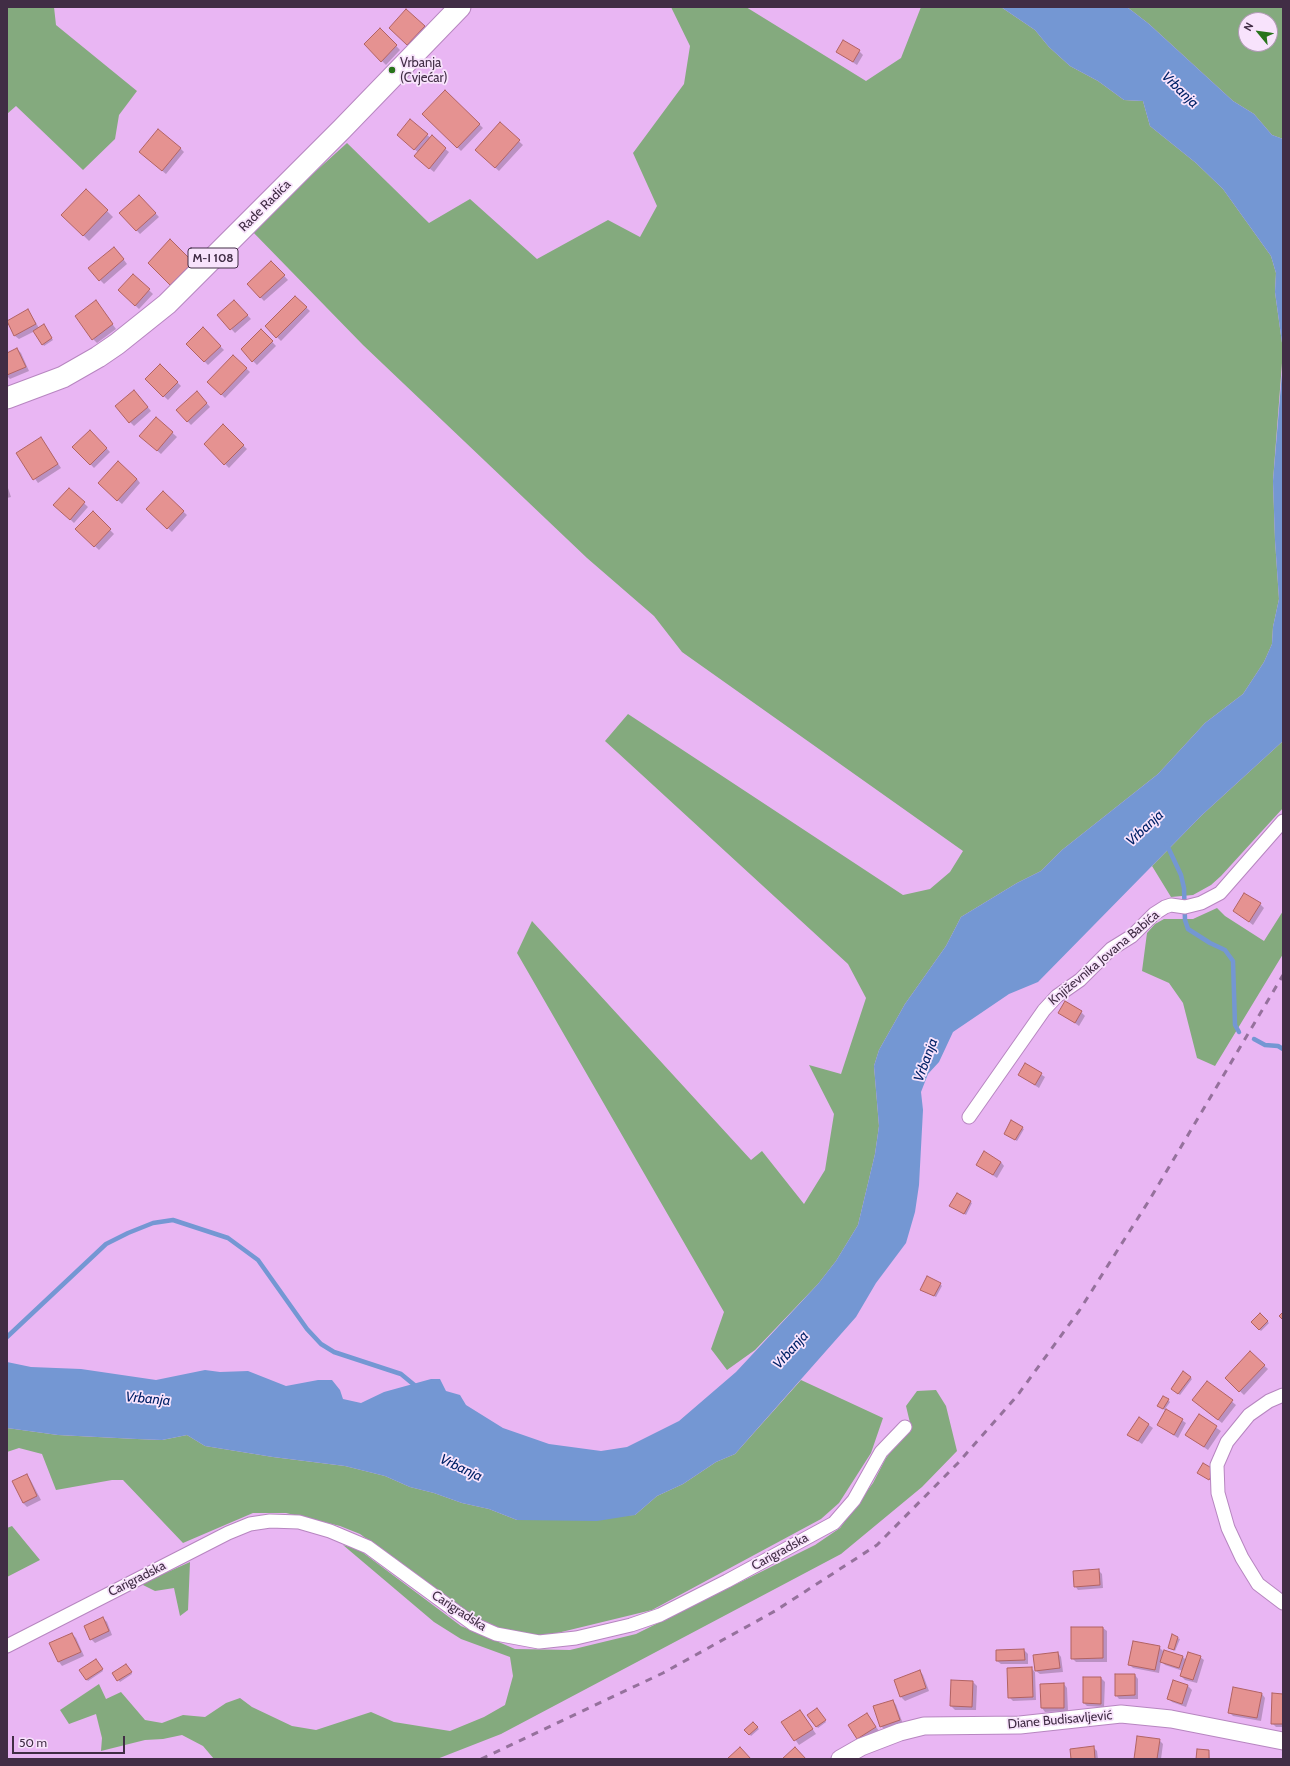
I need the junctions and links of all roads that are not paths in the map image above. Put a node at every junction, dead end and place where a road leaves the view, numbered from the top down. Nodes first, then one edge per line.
1 (460, 7) edge
2 (7, 398) edge
3 (1283, 821) edge
4 (969, 1117) dead end
5 (1283, 1395) edge
6 (905, 1427) dead end
7 (1283, 1603) edge
8 (7, 1646) edge
9 (1283, 1741) edge
10 (840, 1759) edge

1 - 2 main road, Rade Radića / M-I 108
3 - 4 street, Književnika Jovana Babića
5 - 7 street
6 - 8 street, Carigradska
9 - 10 street, Diane Budisavljević

